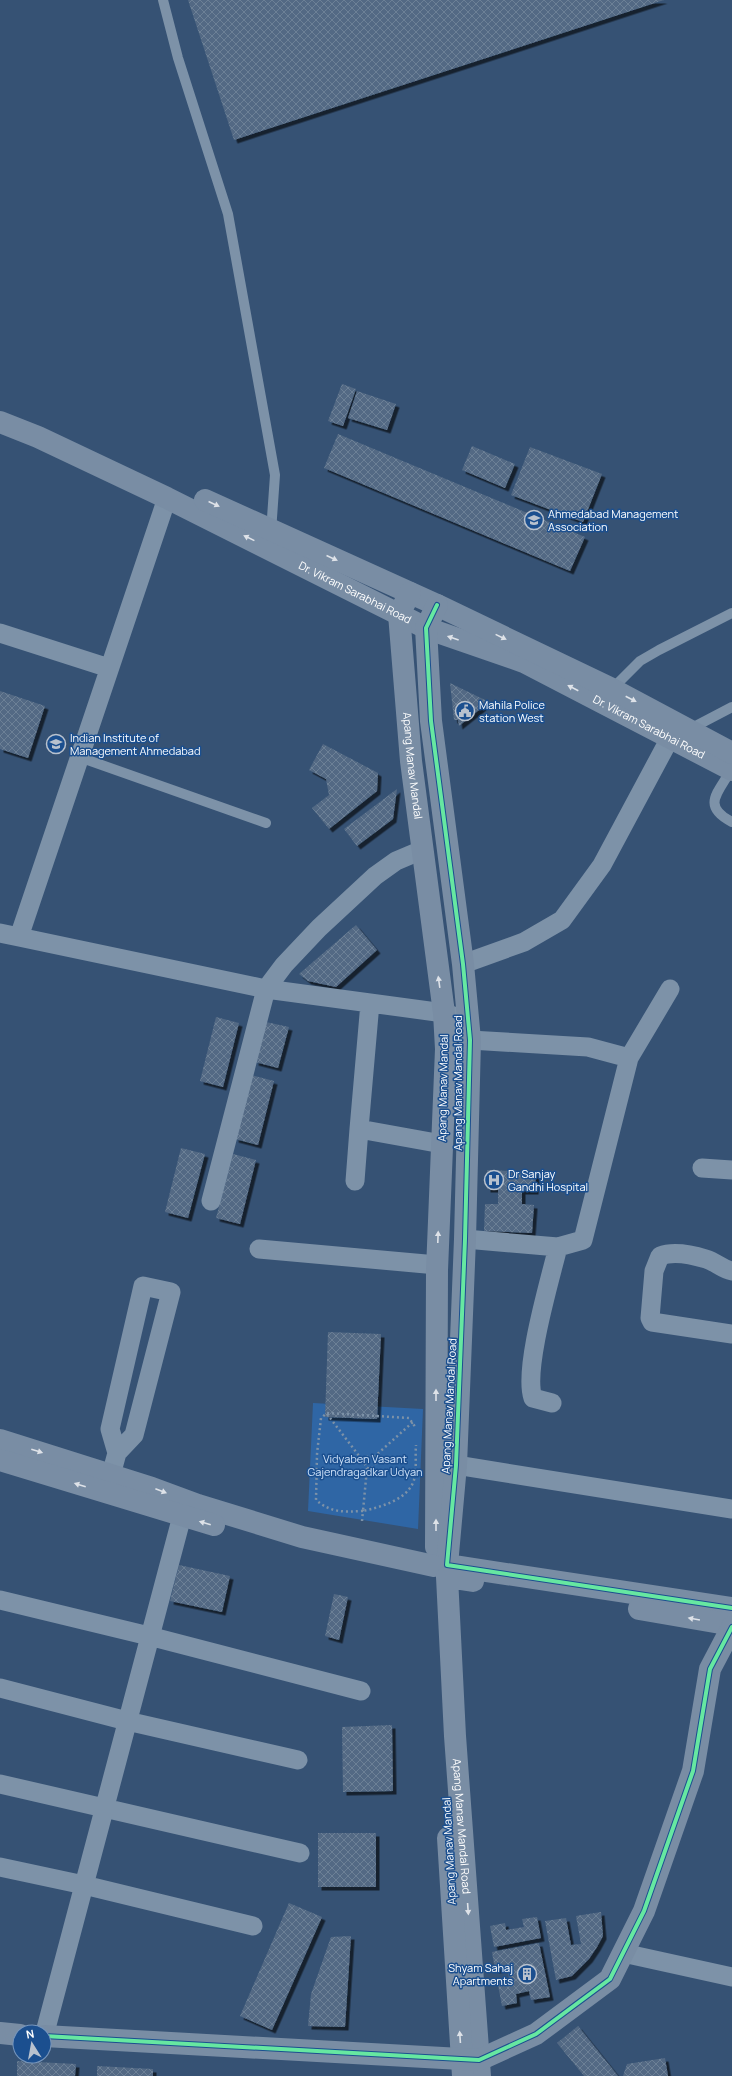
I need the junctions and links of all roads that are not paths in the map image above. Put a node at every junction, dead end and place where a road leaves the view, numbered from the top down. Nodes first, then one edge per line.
1 (163, 0) edge
2 (0, 408) edge
3 (0, 422) edge
4 (167, 498) junction
5 (270, 540) junction
6 (410, 593) junction
7 (437, 605) junction
8 (732, 613) edge
9 (398, 614) junction
10 (426, 628) junction
11 (0, 633) edge
12 (109, 668) junction
13 (612, 688) junction
14 (732, 707) edge
15 (690, 729) junction
16 (670, 738) junction
17 (79, 757) junction
18 (732, 764) edge
19 (732, 822) edge
20 (266, 823) dead end
21 (422, 850) junction
22 (0, 933) edge
23 (19, 937) junction
24 (463, 964) junction
25 (266, 989) junction
26 (670, 989) dead end
27 (370, 1003) junction
28 (444, 1013) junction
29 (469, 1030) junction
30 (630, 1058) junction
31 (359, 1129) junction
32 (442, 1144) junction
33 (702, 1168) dead end
34 (732, 1170) edge
35 (355, 1181) dead end
36 (211, 1201) dead end
37 (465, 1239) junction
38 (558, 1247) junction
39 (259, 1249) dead end
40 (437, 1267) junction
41 (732, 1270) edge
42 (463, 1271) junction
43 (732, 1334) edge
44 (552, 1403) dead end
45 (0, 1440) edge
46 (117, 1453) junction
47 (0, 1460) edge
48 (456, 1465) junction
49 (111, 1475) junction
50 (184, 1508) junction
51 (732, 1509) edge
52 (439, 1571) junction
53 (0, 1600) edge
54 (732, 1608) edge
55 (732, 1626) edge
56 (149, 1636) junction
57 (0, 1688) edge
58 (361, 1691) dead end
59 (127, 1721) junction
60 (298, 1760) dead end
61 (0, 1784) edge
62 (104, 1806) junction
63 (300, 1853) dead end
64 (0, 1867) edge
65 (84, 1885) junction
66 (253, 1926) dead end
67 (623, 1953) junction
68 (732, 1977) edge
69 (47, 2024) edge
70 (0, 2033) edge
71 (12, 2034) edge
72 (52, 2037) edge
73 (471, 2068) edge

1 - 5 lane
2 -> 5 street, Dr. Vikram Sarabhai Road
3 - 4 street, Dr. Vikram Sarabhai Road
5 -> 4 street, Dr. Vikram Sarabhai Road
4 - 12 street
5 -> 6 street, Dr. Vikram Sarabhai Road
5 - 9 street, Dr. Vikram Sarabhai Road
6 - 7 street, Dr. Vikram Sarabhai Road
6 - 9 street
7 - 10 street, Apang Manav Mandal Road
7 -> 13 street, Dr. Vikram Sarabhai Road
8 - 13 lane
9 - 10 street, Dr. Vikram Sarabhai Road
9 - 21 street, Apang Manav Mandal
16 -> 10 street, Dr. Vikram Sarabhai Road
10 - 24 street, Apang Manav Mandal Road
11 - 12 street
12 - 17 street
13 -> 15 street, Dr. Vikram Sarabhai Road
14 - 15 lane
15 - 18 street, Dr. Vikram Sarabhai Road
16 - 18 street, Dr. Vikram Sarabhai Road
16 - 24 street
17 - 20 lane
17 - 23 street
18 - 19 lane
21 - 25 street
28 -> 21 street, Apang Manav Mandal
22 - 23 street
23 - 25 street
24 - 29 street, Apang Manav Mandal Road
25 - 27 street
25 - 36 street
26 - 30 street
27 - 28 street
27 - 31 street
28 - 29 street
28 - 32 street, Apang Manav Mandal
29 - 30 street
29 - 37 street, Apang Manav Mandal Road
30 - 38 street
31 - 32 street
31 - 35 street
40 -> 32 street, Apang Manav Mandal
33 - 34 street
37 - 38 street
37 - 42 street, Apang Manav Mandal Road
38 - 44 street
39 - 40 street
40 - 42 street
52 -> 40 street, Apang Manav Mandal
41 - 43 street
42 - 48 street, Apang Manav Mandal Road
45 -> 49 street
46 - 46 street
46 - 49 street
50 -> 47 street
48 - 51 street
48 - 52 street, Apang Manav Mandal Road
49 -> 50 street
50 - 52 street
50 - 56 street
52 - 54 street
55 -> 52 street
52 - 73 street, Apang Manav Mandal
53 - 56 street
55 - 67 street
56 - 58 street
56 - 59 street
57 - 59 street
59 - 60 street
59 - 62 street
61 - 62 street
62 - 63 street
62 - 65 street
64 - 65 street
65 - 66 street
65 - 69 street
67 - 68 street
67 - 73 street
70 - 71 street
72 - 73 street

